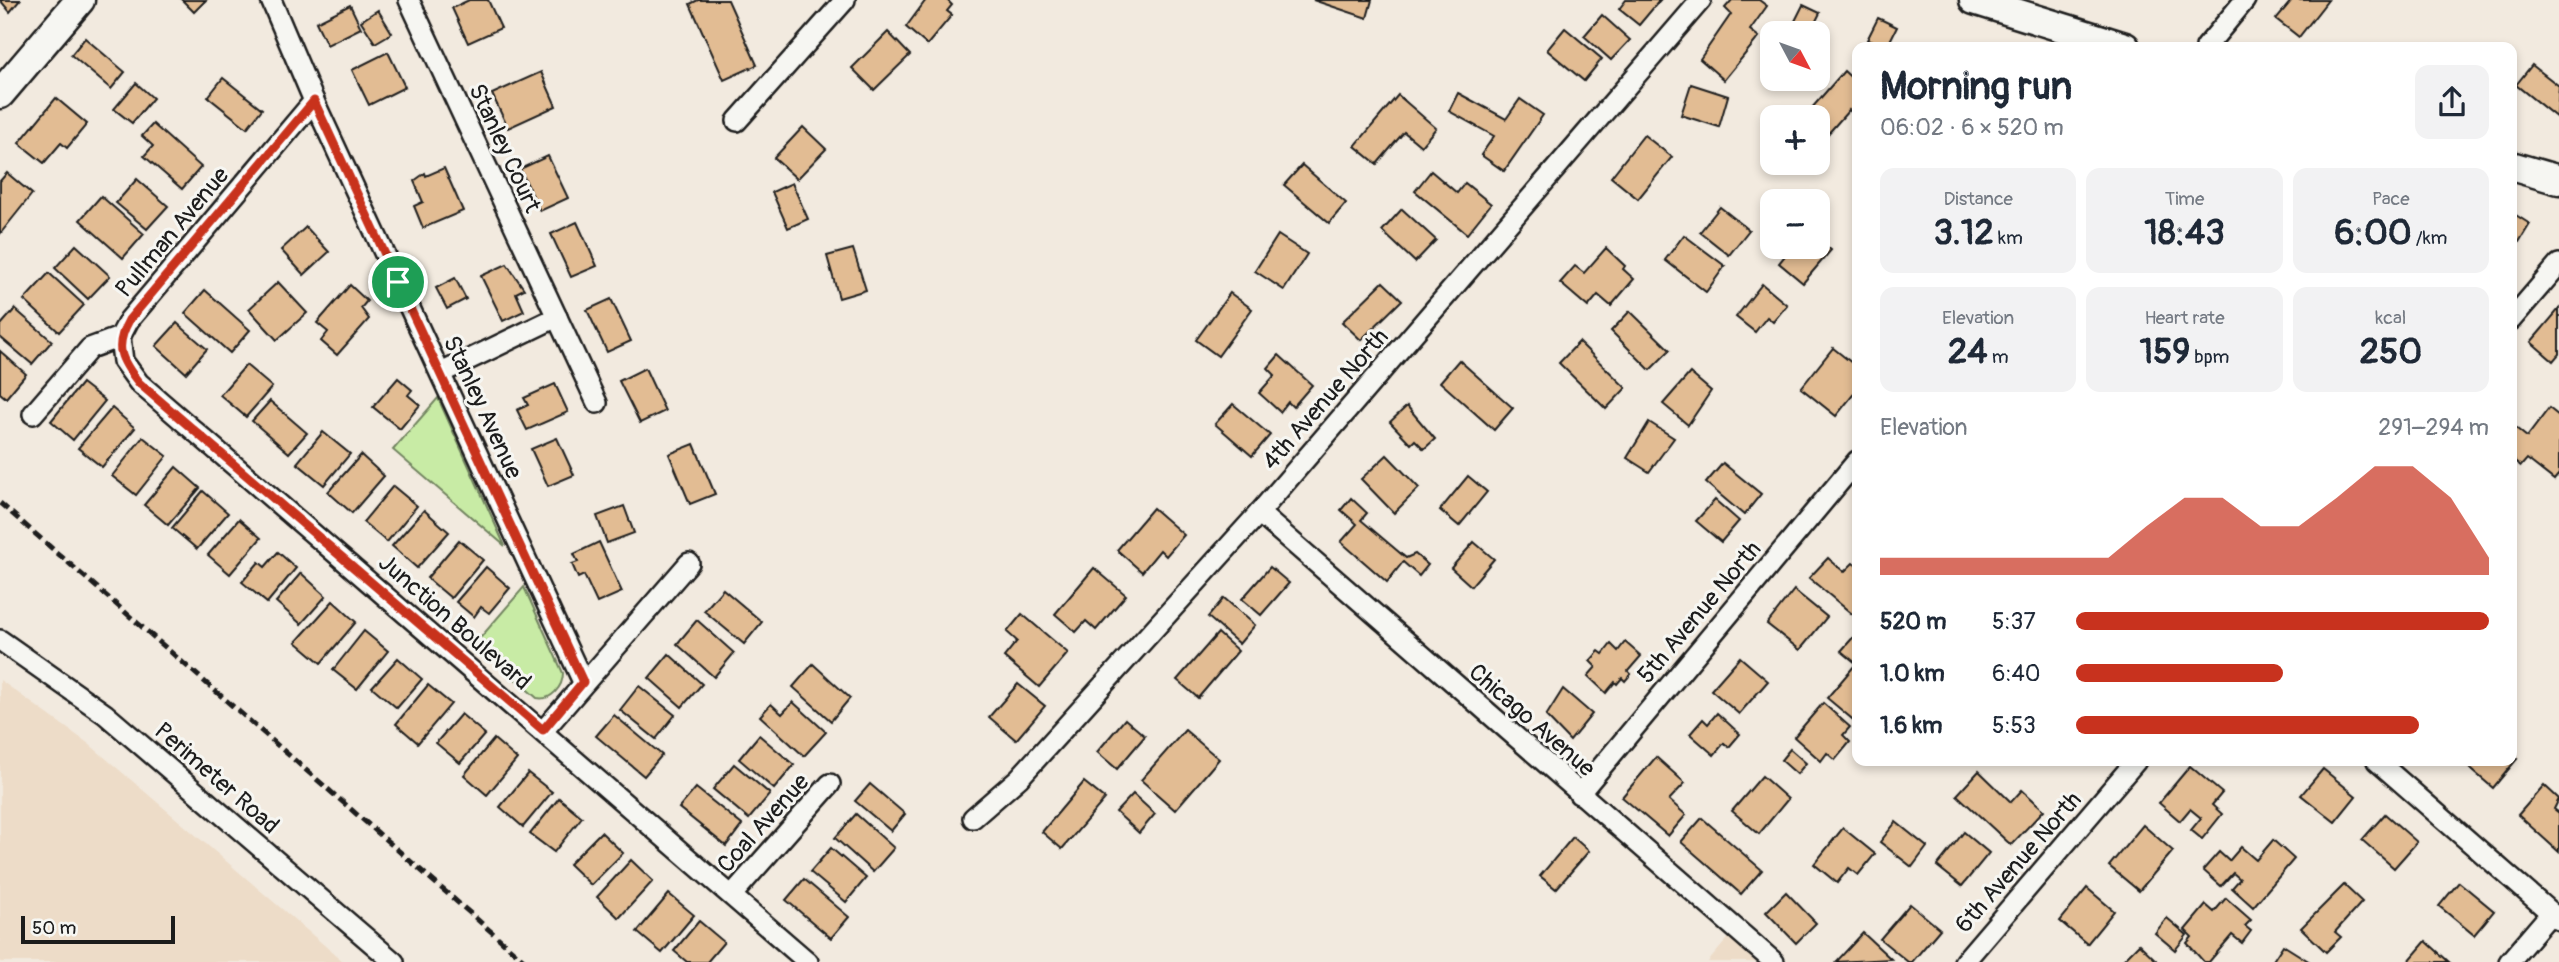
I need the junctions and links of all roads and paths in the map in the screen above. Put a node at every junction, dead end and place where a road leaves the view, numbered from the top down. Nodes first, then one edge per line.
1 (80, 0) edge
2 (271, 0) edge
3 (409, 0) edge
4 (845, 0) edge
5 (1701, 0) edge
6 (1974, 0) edge
7 (2245, 0) edge
8 (2109, 42) edge
9 (2210, 42) edge
10 (0, 94) edge
11 (314, 101) junction
12 (737, 121) dead end
13 (2517, 168) edge
14 (2559, 180) edge
15 (2559, 264) edge
16 (2517, 313) edge
17 (557, 317) junction
18 (120, 337) junction
19 (440, 373) junction
20 (597, 403) dead end
21 (33, 414) dead end
22 (1852, 467) edge
23 (1259, 513) junction
24 (688, 563) dead end
25 (0, 640) edge
26 (583, 682) junction
27 (543, 730) junction
28 (2132, 766) edge
29 (2383, 766) edge
30 (830, 784) dead end
31 (1579, 794) junction
32 (973, 818) dead end
33 (732, 895) junction
34 (2555, 917) edge
35 (394, 962) edge
36 (808, 962) edge
37 (1774, 962) edge
38 (1964, 962) edge
39 (2509, 962) edge

1 - 10 street
2 - 11 street, Stanley Avenue
3 - 17 street, Stanley Court
4 - 12 street
5 - 23 street, 4th Avenue North
6 - 8 street
7 - 9 street
11 - 18 street, Pullman Avenue
11 - 19 street, Stanley Avenue
13 - 14 street
15 - 16 street
17 - 19 street
17 - 20 street, Stanley Court
18 - 21 street, Pullman Avenue
18 - 27 street, Junction Boulevard
19 - 26 street, Stanley Avenue
22 - 31 street, 5th Avenue North
23 - 31 street, Chicago Avenue
23 - 32 street, 4th Avenue North
24 - 26 street
25 - 35 street, Perimeter Road
26 - 27 street
27 - 33 street, Junction Boulevard
28 - 38 street, 6th Avenue North
29 - 34 street
30 - 33 street, Coal Avenue
31 - 37 street, Chicago Avenue
33 - 36 street, Junction Boulevard
34 - 39 street

